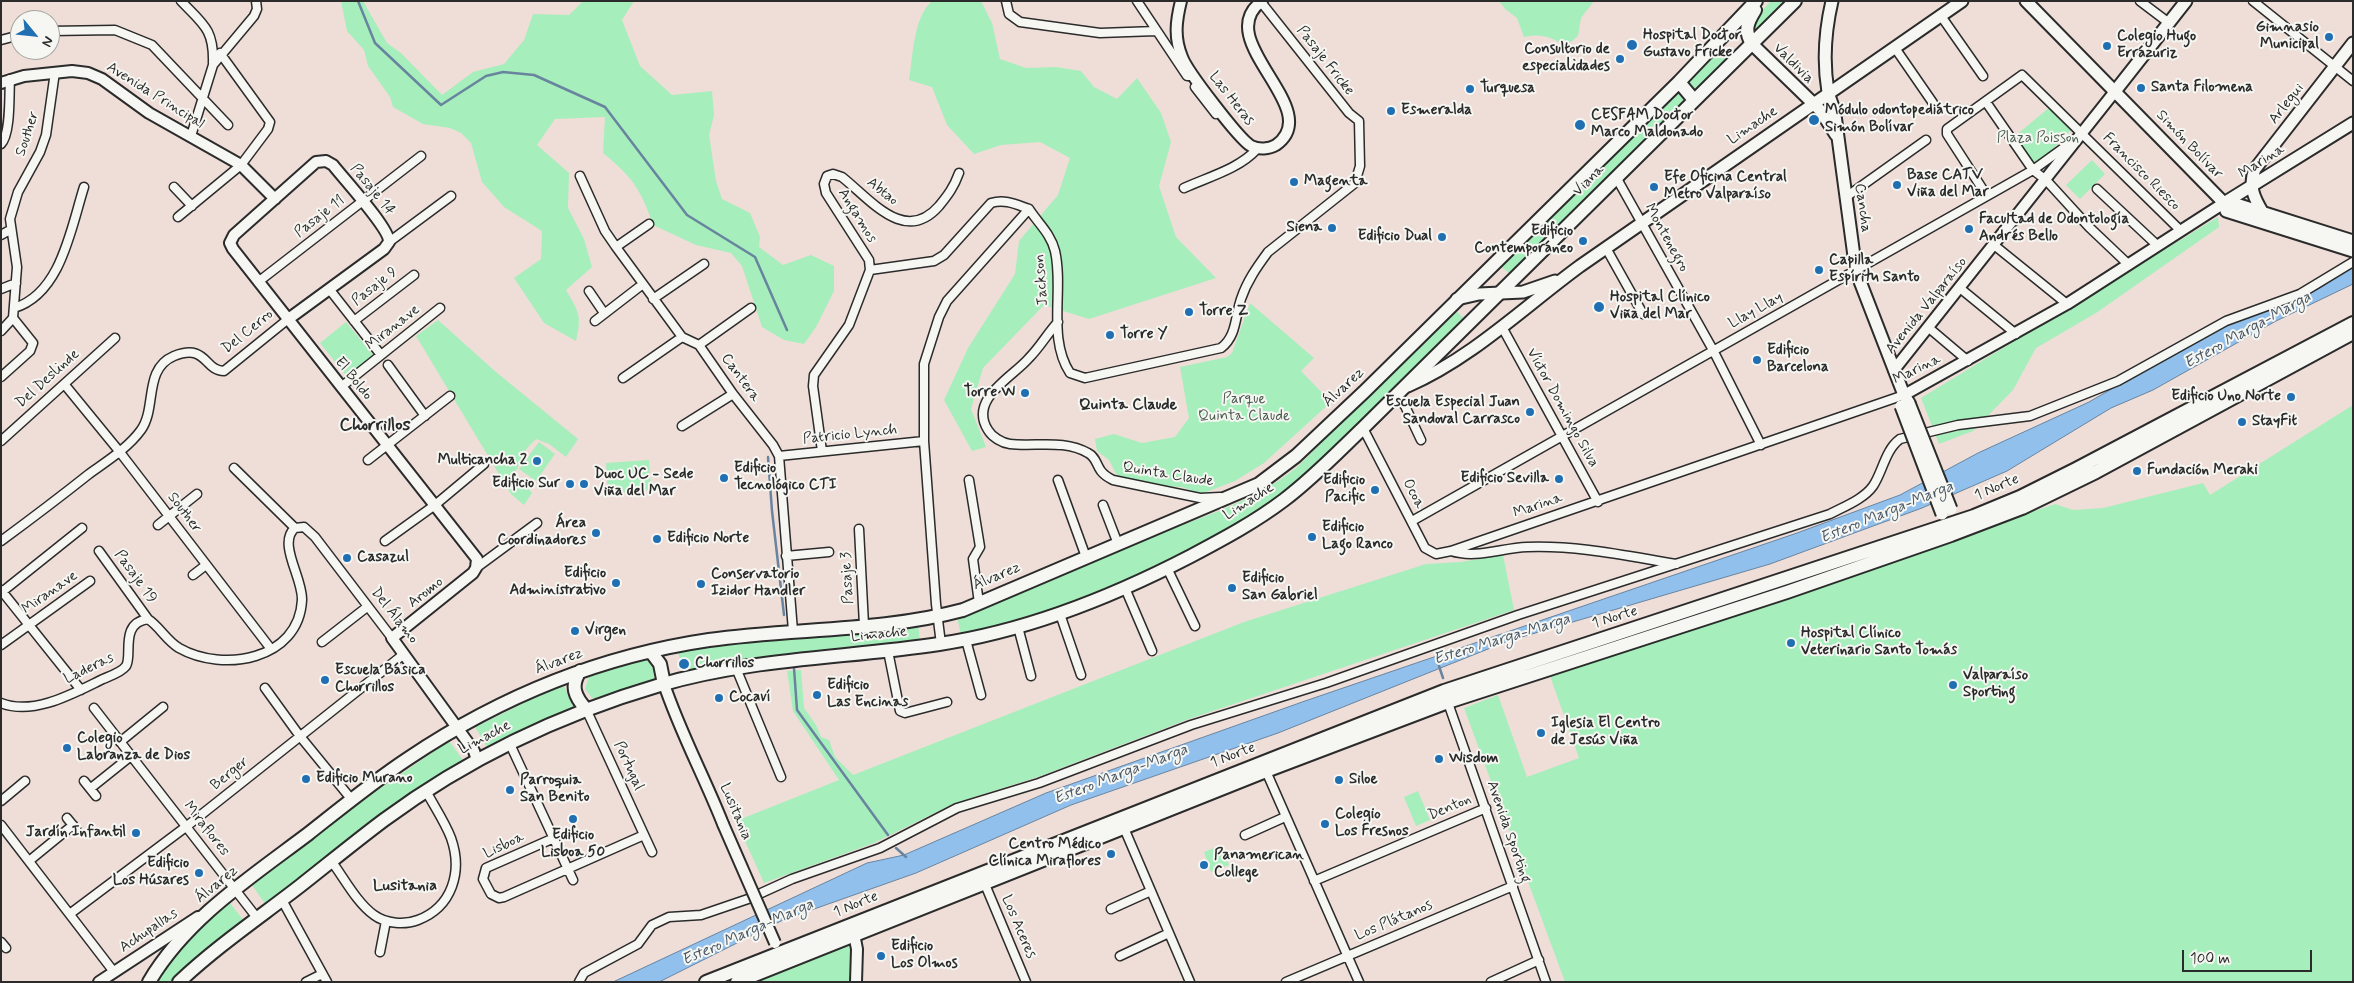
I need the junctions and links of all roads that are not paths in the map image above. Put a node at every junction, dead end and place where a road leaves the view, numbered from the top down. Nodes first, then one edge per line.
1 (181, 1) edge
2 (256, 1) edge
3 (1006, 1) edge
4 (1137, 1) edge
5 (1181, 1) edge
6 (1261, 1) edge
7 (1756, 1) edge
8 (1760, 1) edge
9 (1795, 1) edge
10 (1832, 1) edge
11 (1962, 1) edge
12 (2026, 1) edge
13 (2140, 1) edge
14 (2186, 1) edge
15 (2253, 1) edge
16 (1941, 16) junction
17 (2169, 23) junction
18 (60, 31) edge
19 (1156, 31) junction
20 (2353, 43) edge
21 (1752, 44) junction
22 (1895, 48) junction
23 (220, 54) junction
24 (212, 65) junction
25 (2335, 67) junction
26 (55, 72) junction
27 (1191, 76) junction
28 (1983, 76) dead end
29 (5, 81) edge
30 (2353, 81) edge
31 (1678, 82) junction
32 (2116, 90) junction
33 (1828, 94) junction
34 (202, 97) junction
35 (1694, 100) junction
36 (1986, 102) junction
37 (1933, 103) dead end
38 (1813, 105) junction
39 (1349, 113) joint
40 (1219, 119) dead end
41 (2353, 123) edge
42 (228, 124) dead end
43 (2082, 133) junction
44 (191, 136) junction
45 (1837, 136) junction
46 (1926, 140) dead end
47 (1, 144) edge
48 (1257, 149) junction
49 (421, 156) dead end
50 (241, 165) junction
51 (2033, 170) junction
52 (959, 173) dead end
53 (580, 176) dead end
54 (827, 176) joint
55 (1616, 178) junction
56 (2046, 180) junction
57 (84, 187) dead end
58 (174, 187) dead end
59 (1184, 188) dead end
60 (2097, 189) dead end
61 (2252, 191) junction
62 (451, 196) dead end
63 (1988, 196) junction
64 (1846, 197) junction
65 (275, 199) junction
66 (363, 202) junction
67 (192, 206) junction
68 (2229, 206) junction
69 (1028, 209) junction
70 (2263, 213) junction
71 (178, 217) dead end
72 (649, 224) dead end
73 (1641, 224) junction
74 (10, 230) junction
75 (2181, 231) junction
76 (1, 235) edge
77 (389, 242) junction
78 (2353, 242) edge
79 (1994, 245) junction
80 (2158, 246) junction
81 (616, 247) junction
82 (1606, 248) junction
83 (2353, 252) edge
84 (2353, 262) edge
85 (704, 264) dead end
86 (2129, 265) junction
87 (870, 270) junction
88 (1856, 270) junction
89 (414, 275) dead end
90 (1563, 278) junction
91 (16, 282) junction
92 (258, 282) junction
93 (643, 284) junction
94 (1, 289) edge
95 (1961, 289) junction
96 (330, 290) junction
97 (589, 291) dead end
98 (1523, 292) junction
99 (1500, 293) junction
100 (653, 299) junction
101 (1457, 299) junction
102 (2067, 304) junction
103 (14, 308) junction
104 (440, 308) dead end
105 (751, 308) dead end
106 (1527, 308) junction
107 (604, 313) junction
108 (1643, 314) dead end
109 (13, 318) junction
110 (288, 320) junction
111 (354, 321) junction
112 (595, 321) dead end
113 (1058, 322) junction
114 (2353, 324) edge
115 (1502, 327) junction
116 (1929, 328) junction
117 (1, 330) edge
118 (2353, 333) edge
119 (2016, 334) junction
120 (682, 336) junction
121 (115, 338) dead end
122 (699, 345) junction
123 (1713, 350) junction
124 (381, 355) junction
125 (1968, 361) junction
126 (388, 365) dead end
127 (1894, 370) junction
128 (1, 376) edge
129 (623, 378) dead end
130 (66, 385) junction
131 (1408, 386) junction
132 (341, 387) junction
133 (733, 394) junction
134 (450, 396) dead end
135 (1397, 396) junction
136 (1905, 401) junction
137 (425, 416) junction
138 (682, 426) dead end
139 (1363, 428) junction
140 (1562, 437) junction
141 (1421, 440) dead end
142 (1, 441) edge
143 (924, 441) junction
144 (1761, 445) junction
145 (388, 446) junction
146 (120, 451) junction
147 (822, 451) junction
148 (779, 456) junction
149 (368, 460) dead end
150 (484, 464) dead end
151 (234, 468) dead end
152 (969, 480) dead end
153 (1058, 480) dead end
154 (197, 494) dead end
155 (1230, 497) junction
156 (1598, 502) junction
157 (1103, 504) dead end
158 (434, 505) junction
159 (1947, 512) junction
160 (169, 516) junction
161 (1412, 522) junction
162 (1956, 522) junction
163 (538, 524) dead end
164 (158, 525) dead end
165 (1942, 527) junction
166 (82, 528) dead end
167 (295, 528) junction
168 (859, 528) dead end
169 (1, 541) edge
170 (385, 541) dead end
171 (1118, 544) junction
172 (1917, 547) junction
173 (99, 551) dead end
174 (829, 552) dead end
175 (1451, 552) junction
176 (786, 556) junction
177 (1086, 557) junction
178 (1678, 564) junction
179 (206, 565) junction
180 (476, 568) junction
181 (1167, 568) junction
182 (193, 575) dead end
183 (90, 581) dead end
184 (1125, 588) junction
185 (2, 591) edge
186 (979, 603) junction
187 (367, 607) junction
188 (1060, 614) junction
189 (937, 617) junction
190 (148, 619) junction
191 (28, 625) junction
192 (864, 625) junction
193 (1194, 626) dead end
194 (1018, 627) junction
195 (793, 631) junction
196 (392, 638) junction
197 (966, 640) junction
198 (322, 642) dead end
199 (942, 644) junction
200 (1, 645) edge
201 (271, 649) junction
202 (888, 651) junction
203 (1152, 651) dead end
204 (651, 652) junction
205 (404, 654) junction
206 (736, 668) junction
207 (580, 671) junction
208 (1080, 674) dead end
209 (1031, 676) dead end
210 (664, 684) junction
211 (265, 688) dead end
212 (81, 690) junction
213 (981, 695) dead end
214 (1446, 697) junction
215 (1, 702) edge
216 (947, 702) dead end
217 (163, 707) dead end
218 (94, 708) dead end
219 (586, 709) junction
220 (457, 728) junction
221 (299, 735) junction
222 (120, 742) junction
223 (509, 742) junction
224 (130, 756) junction
225 (477, 760) junction
226 (1266, 771) junction
227 (781, 777) dead end
228 (25, 781) dead end
229 (84, 782) dead end
230 (91, 788) junction
231 (426, 791) junction
232 (96, 796) dead end
233 (352, 800) junction
234 (1, 801) edge
235 (1486, 808) junction
236 (1285, 817) junction
237 (67, 818) dead end
238 (187, 826) junction
239 (2, 828) edge
240 (1124, 828) junction
241 (644, 834) junction
242 (1245, 835) dead end
243 (554, 838) junction
244 (652, 852) dead end
245 (29, 860) junction
246 (332, 862) junction
247 (568, 869) junction
248 (573, 880) dead end
249 (1314, 881) junction
250 (984, 882) junction
251 (1513, 886) junction
252 (235, 890) junction
253 (1151, 891) junction
254 (282, 900) junction
255 (216, 906) junction
256 (1111, 909) dead end
257 (71, 913) junction
258 (260, 917) junction
259 (386, 921) junction
260 (852, 929) junction
261 (1169, 933) junction
262 (380, 952) dead end
263 (780, 953) junction
264 (1120, 956) dead end
265 (1347, 956) junction
266 (761, 960) junction
267 (1539, 960) junction
268 (114, 972) junction
269 (322, 974) junction
270 (181, 981) edge
271 (100, 982) edge
272 (149, 982) edge
273 (306, 982) edge
274 (327, 982) edge
275 (579, 982) edge
276 (706, 982) edge
277 (729, 982) edge
278 (737, 982) edge
279 (856, 982) edge
280 (1026, 982) edge
281 (1190, 982) edge
282 (1286, 982) edge
283 (1358, 982) edge
284 (1492, 982) edge
285 (1546, 982) edge

1 - 24 street
2 - 23 street
3 - 19 street
4 - 19 street
5 - 27 street, Las Heras
6 - 39 street, Pasaje Fricke
6 - 48 street
7 - 31 main road, Álvarez
8 - 21 main road
9 - 21 main road, Viana
10 - 33 main road, Cancha
11 - 16 main road, Limache
12 - 32 main road, Simón Bolívar
13 - 17 street
14 - 17 main road, Avenida Valparaíso
15 - 25 street
16 - 22 main road, Limache
16 - 28 street
17 - 32 main road, Avenida Valparaíso
18 - 34 street
19 - 27 street
20 - 25 main road, Arlegui
21 - 35 main road, Viana
21 - 38 main road, Valdivia
22 - 33 main road, Limache
22 - 37 street
23 - 24 street
23 - 50 street
24 - 34 street
25 - 30 street
25 - 61 main road, Arlegui
26 - 29 street, Avenida Principal
26 - 44 street, Avenida Principal
26 - 74 street, Souther
27 - 40 street, Las Heras
27 - 48 street, Las Heras
29 - 47 street
31 - 35 main road
31 - 101 main road, Álvarez
32 - 43 street, Avenida Valparaíso
32 - 68 main road, Simón Bolívar
33 - 38 main road, Limache
33 - 45 main road, Cancha
34 - 42 street
34 - 44 street
35 - 55 main road, Viana
36 - 43 street, Francisco Riesco
36 - 51 street
36 - 63 street
38 - 45 main road, Cancha
38 - 73 main road, Limache
39 - 113 street, Jackson
41 - 61 main road, Marina
43 - 51 street, Llay Llay
43 - 56 street, Avenida Valparaíso
43 - 75 street, Francisco Riesco
44 - 50 street, Avenida Principal
45 - 64 main road, Cancha
46 - 64 street
48 - 59 street
49 - 66 street, Pasaje 11
50 - 65 street, Avenida Principal
50 - 67 street
51 - 56 street
51 - 63 street, Llay Llay
52 - 54 street, Abtao
53 - 81 street, Cantera
54 - 87 street, Angamos
55 - 73 street, Montenegro
55 - 99 main road, Viana
56 - 79 street, Avenida Valparaíso
56 - 86 street
57 - 103 street
58 - 67 street
60 - 80 street
61 - 68 main road, Marina
61 - 70 main road
62 - 77 street, Del Cerro
63 - 88 street, Llay Llay
64 - 88 main road, Cancha
65 - 66 street, Pasaje 14
65 - 92 street, El Boldo
66 - 77 street, Pasaje 14
66 - 92 street, Pasaje 11
67 - 71 street
68 - 70 main road
68 - 75 street, Marina
68 - 83 main road
69 - 87 street
69 - 113 street, Jackson
69 - 143 street
70 - 78 main road
72 - 81 street
73 - 82 main road, Limache
73 - 123 street, Montenegro
74 - 76 street
74 - 91 street, Souther
75 - 80 street, Marina
77 - 96 street, Del Cerro
79 - 95 street, Avenida Valparaíso
79 - 102 street
80 - 86 street, Marina
81 - 93 street, Cantera
82 - 90 main road, Limache
82 - 108 street
84 - 178 street
85 - 100 street
86 - 102 street, Marina
87 - 147 street
88 - 123 street, Llay Llay
88 - 127 main road, Cancha
89 - 111 street, Pasaje 9
90 - 98 main road, Limache
90 - 106 main road, Limache
91 - 94 street
91 - 103 street, Souther
92 - 110 street, El Boldo
93 - 100 street, Cantera
93 - 107 street
95 - 116 street, Avenida Valparaíso
95 - 119 street
96 - 110 street, Del Cerro
96 - 111 street
97 - 107 street
98 - 99 main road, Limache
98 - 106 main road
99 - 101 main road, Limache
99 - 131 main road, Viana
100 - 120 street, Cantera
101 - 155 main road, Álvarez
102 - 119 street, Marina
103 - 109 street, Souther
104 - 124 street, Miranave
105 - 122 street
106 - 115 main road, Limache
107 - 112 street
109 - 117 street
109 - 128 street
110 - 132 street, El Boldo
110 - 146 street, Del Cerro
111 - 124 street
113 - 155 street, Quinta Claude
114 - 162 main road, 1 Norte
115 - 131 main road, Limache
115 - 140 street, Víctor Domingo Silva
116 - 125 street
116 - 127 street, Avenida Valparaíso
118 - 172 main road, 1 Norte
119 - 125 street, Marina
120 - 122 street, Cantera
120 - 129 street
121 - 130 street, Del Deslinde
122 - 133 street, Cantera
123 - 140 street, Llay Llay
123 - 144 street, Montenegro
124 - 132 street, Miranave
125 - 136 street, Marina
126 - 137 street
127 - 136 main road, Cancha
130 - 142 street, Del Deslinde
130 - 146 street, Souther
131 - 135 main road, Limache
132 - 145 street, El Boldo
133 - 138 street
133 - 148 street, Cantera
134 - 137 street
135 - 139 main road, Limache
135 - 141 street
136 - 144 street, Marina
136 - 159 main road, Cancha, bridge
137 - 145 street
139 - 161 street, Ocoa
139 - 181 main road, Limache
140 - 156 street, Víctor Domingo Silva
140 - 161 street, Llay Llay
143 - 147 street, Patricio Lynch
143 - 189 street
144 - 156 street, Marina
145 - 149 street
145 - 158 street, El Boldo
146 - 160 street, Souther
146 - 169 street, Del Cerro
147 - 148 street, Patricio Lynch
148 - 176 street, Cantera
150 - 158 street
151 - 167 street, Del Álamo
152 - 186 street
153 - 177 street
154 - 160 street
155 - 171 main road, Álvarez
156 - 175 street, Marina
157 - 171 street
158 - 170 street
158 - 180 street, El Boldo
159 - 162 main road
159 - 165 main road
160 - 164 street
160 - 179 street, Souther
161 - 175 street, Ocoa
162 - 165 main road, 1 Norte
162 - 172 main road
163 - 180 street
165 - 214 main road, 1 Norte
166 - 185 street
167 - 187 street, Del Álamo
167 - 201 street
168 - 192 street, Pasaje 3
171 - 177 main road, Álvarez
172 - 214 main road, 1 Norte
173 - 190 street, Pasaje 19
174 - 176 street
175 - 178 street
176 - 195 street, Cantera
177 - 186 main road, Álvarez
178 - 275 street
179 - 182 street
179 - 201 street, Souther
180 - 196 street, Aromo
181 - 184 main road, Limache
181 - 193 street
183 - 191 street, Miranave
184 - 188 main road, Limache
184 - 203 street
185 - 191 street
186 - 189 main road, Álvarez
187 - 196 street, Del Álamo
187 - 198 street
188 - 194 main road, Limache
188 - 208 street
189 - 192 main road, Álvarez
189 - 199 street
190 - 201 street
190 - 212 street, Laderas
191 - 200 street, Miranave
191 - 212 street
192 - 195 main road, Álvarez
194 - 197 main road, Limache
194 - 209 street
195 - 204 main road, Álvarez
196 - 205 street, Del Álamo
197 - 199 main road, Limache
197 - 213 street
199 - 202 main road, Limache
202 - 206 main road, Limache
202 - 216 street
204 - 207 main road, Álvarez
204 - 210 main road
205 - 220 street, Del Álamo
205 - 221 street, Berger
206 - 210 main road, Limache
206 - 227 street
207 - 219 main road
207 - 220 main road, Álvarez
210 - 219 main road, Limache
210 - 263 street, Lusitania, bridge
211 - 221 street
212 - 215 street, Laderas
214 - 226 main road, 1 Norte
214 - 235 street, Avenida Sporting
214 - 260 main road, 1 Norte
217 - 222 street
218 - 222 street, Miraflores
219 - 223 main road, Limache
219 - 241 street, Portugal
220 - 225 street, Del Álamo
220 - 233 main road, Álvarez
221 - 233 street
221 - 238 street, Berger
222 - 224 street, Miraflores
223 - 225 main road, Limache
223 - 243 street
224 - 230 street
224 - 238 street, Miraflores
225 - 231 main road, Limache
226 - 236 street
226 - 240 main road, 1 Norte
228 - 234 street
229 - 230 street
230 - 232 street
231 - 246 main road, Limache
231 - 259 street
233 - 252 main road, Álvarez
235 - 249 street, Denton
235 - 251 street, Avenida Sporting
236 - 242 street
236 - 249 street
237 - 245 street
238 - 252 street, Miraflores
238 - 257 street, Berger
239 - 245 street
240 - 250 main road, 1 Norte
240 - 253 street
241 - 244 street, Portugal
241 - 247 street
243 - 247 street
243 - 247 street, Lisboa
245 - 257 street
246 - 254 main road, Limache
246 - 259 street
247 - 248 street
249 - 265 street
250 - 260 main road, 1 Norte
250 - 280 street, Los Aceres
251 - 265 street, Los Plátanos
251 - 267 street, Avenida Sporting
252 - 255 main road, Álvarez
252 - 258 street, Miraflores
253 - 256 street
253 - 261 street
254 - 258 main road, Limache
254 - 269 street
255 - 268 street, Achupallas
255 - 272 main road, Álvarez
257 - 268 street
258 - 270 main road, Limache
259 - 262 street
260 - 263 main road, 1 Norte
260 - 279 street
261 - 264 street
261 - 281 street
263 - 266 main road, 1 Norte
263 - 278 main road, 1 Norte
265 - 282 street, Los Plátanos
265 - 283 street
266 - 276 main road, 1 Norte
266 - 277 main road
267 - 284 street
267 - 285 street, Avenida Sporting
268 - 271 street, Achupallas
269 - 273 street
269 - 274 street

